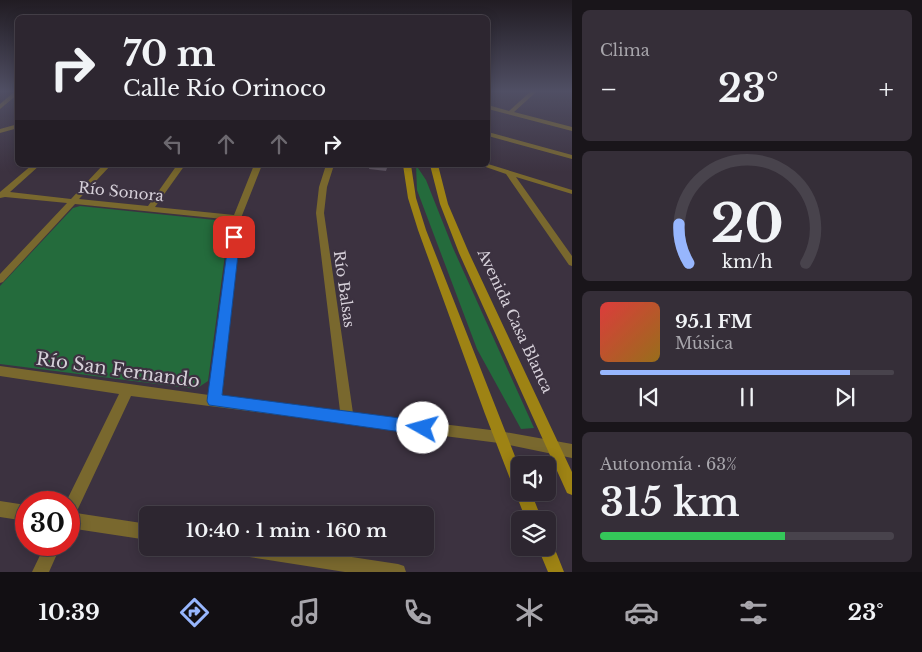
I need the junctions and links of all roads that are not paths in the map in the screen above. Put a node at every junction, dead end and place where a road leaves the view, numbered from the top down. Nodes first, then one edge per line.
1 (532, 119) edge
2 (15, 127) edge
3 (572, 129) edge
4 (0, 131) edge
5 (490, 135) edge
6 (572, 157) edge
7 (34, 167) edge
8 (105, 167) edge
9 (180, 167) edge
10 (257, 167) edge
11 (329, 167) edge
12 (407, 167) edge
13 (433, 167) edge
14 (490, 167) edge
15 (510, 174) junction
16 (572, 192) edge
17 (1, 195) edge
18 (74, 201) junction
19 (150, 209) junction
20 (237, 218) junction
21 (572, 263) edge
22 (0, 280) edge
23 (0, 371) edge
24 (127, 390) junction
25 (214, 401) junction
26 (347, 418) junction
27 (499, 437) junction
28 (554, 447) junction
29 (572, 451) edge
30 (511, 465) edge
31 (572, 488) edge
32 (79, 491) edge
33 (0, 509) edge
34 (15, 511) edge
35 (80, 522) edge
36 (139, 531) edge
37 (48, 556) edge
38 (295, 556) edge
39 (549, 556) edge
40 (40, 572) edge
41 (398, 572) edge
42 (556, 572) edge

1 - 3 street
2 - 4 street
5 - 6 street
7 - 17 street
8 - 18 street
9 - 19 street
10 - 20 street
11 - 26 street, Río Balsas
12 - 27 street
13 - 28 street, Avenida Casa Blanca
14 - 15 street
15 - 16 street
15 - 21 street
17 - 18 street, Río Sonora
18 - 19 street, Río Sonora
18 - 22 street
19 - 20 street, Río Sonora
20 - 25 street
23 - 24 street, Río San Fernando
24 - 25 street, Río San Fernando
24 - 32 street
25 - 26 street, Río San Fernando
26 - 27 street, Río San Fernando
27 - 28 street, Río San Fernando
27 - 30 street
28 - 29 street, Río San Fernando
28 - 31 street, Avenida Casa Blanca
33 - 34 street
35 - 36 street
37 - 40 street
38 - 41 street
39 - 42 street

